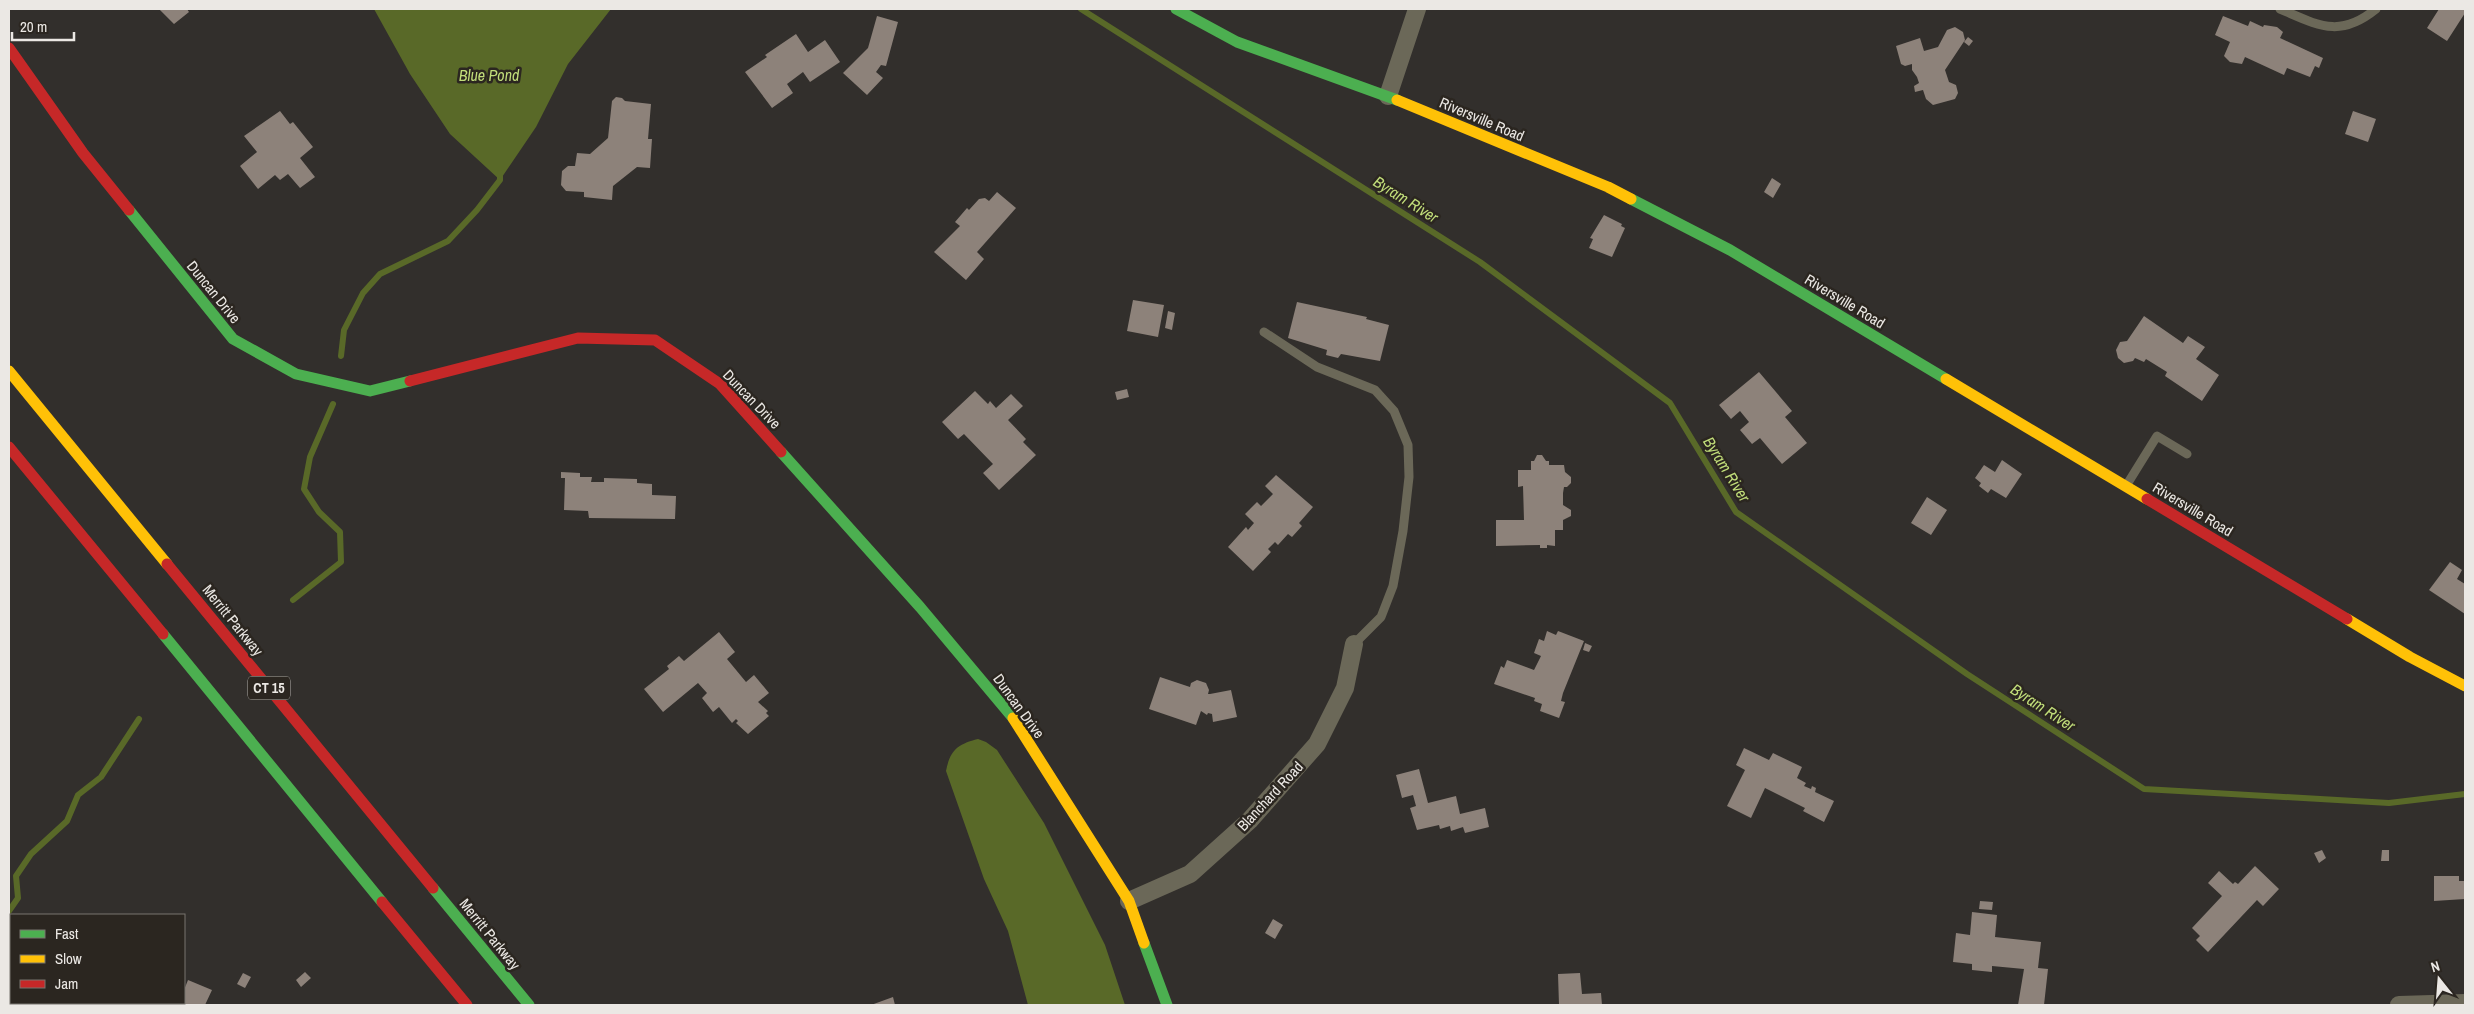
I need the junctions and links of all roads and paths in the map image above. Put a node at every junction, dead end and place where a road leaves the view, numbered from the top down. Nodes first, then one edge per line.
1 (1176, 9) edge
2 (1417, 9) edge
3 (2280, 9) edge
4 (2376, 9) edge
5 (9, 48) edge
6 (1388, 96) junction
7 (1264, 332) dead end
8 (9, 371) edge
9 (9, 448) edge
10 (2187, 454) dead end
11 (2126, 487) junction
12 (1354, 644) joint
13 (2465, 686) edge
14 (1129, 901) junction
15 (2465, 1004) edge
16 (467, 1005) edge
17 (529, 1005) edge
18 (1167, 1005) edge
19 (2400, 1005) edge

1 - 6 main road, Riversville Road
2 - 6 street
3 - 4 lane
5 - 14 main road, Duncan Drive
6 - 11 main road, Riversville Road
7 - 12 lane
8 - 17 main road, Merritt Parkway / CT 15
9 - 16 main road
10 - 11 lane
11 - 13 main road, Riversville Road
12 - 14 street, Blanchard Road
14 - 18 main road, Duncan Drive
15 - 19 street

